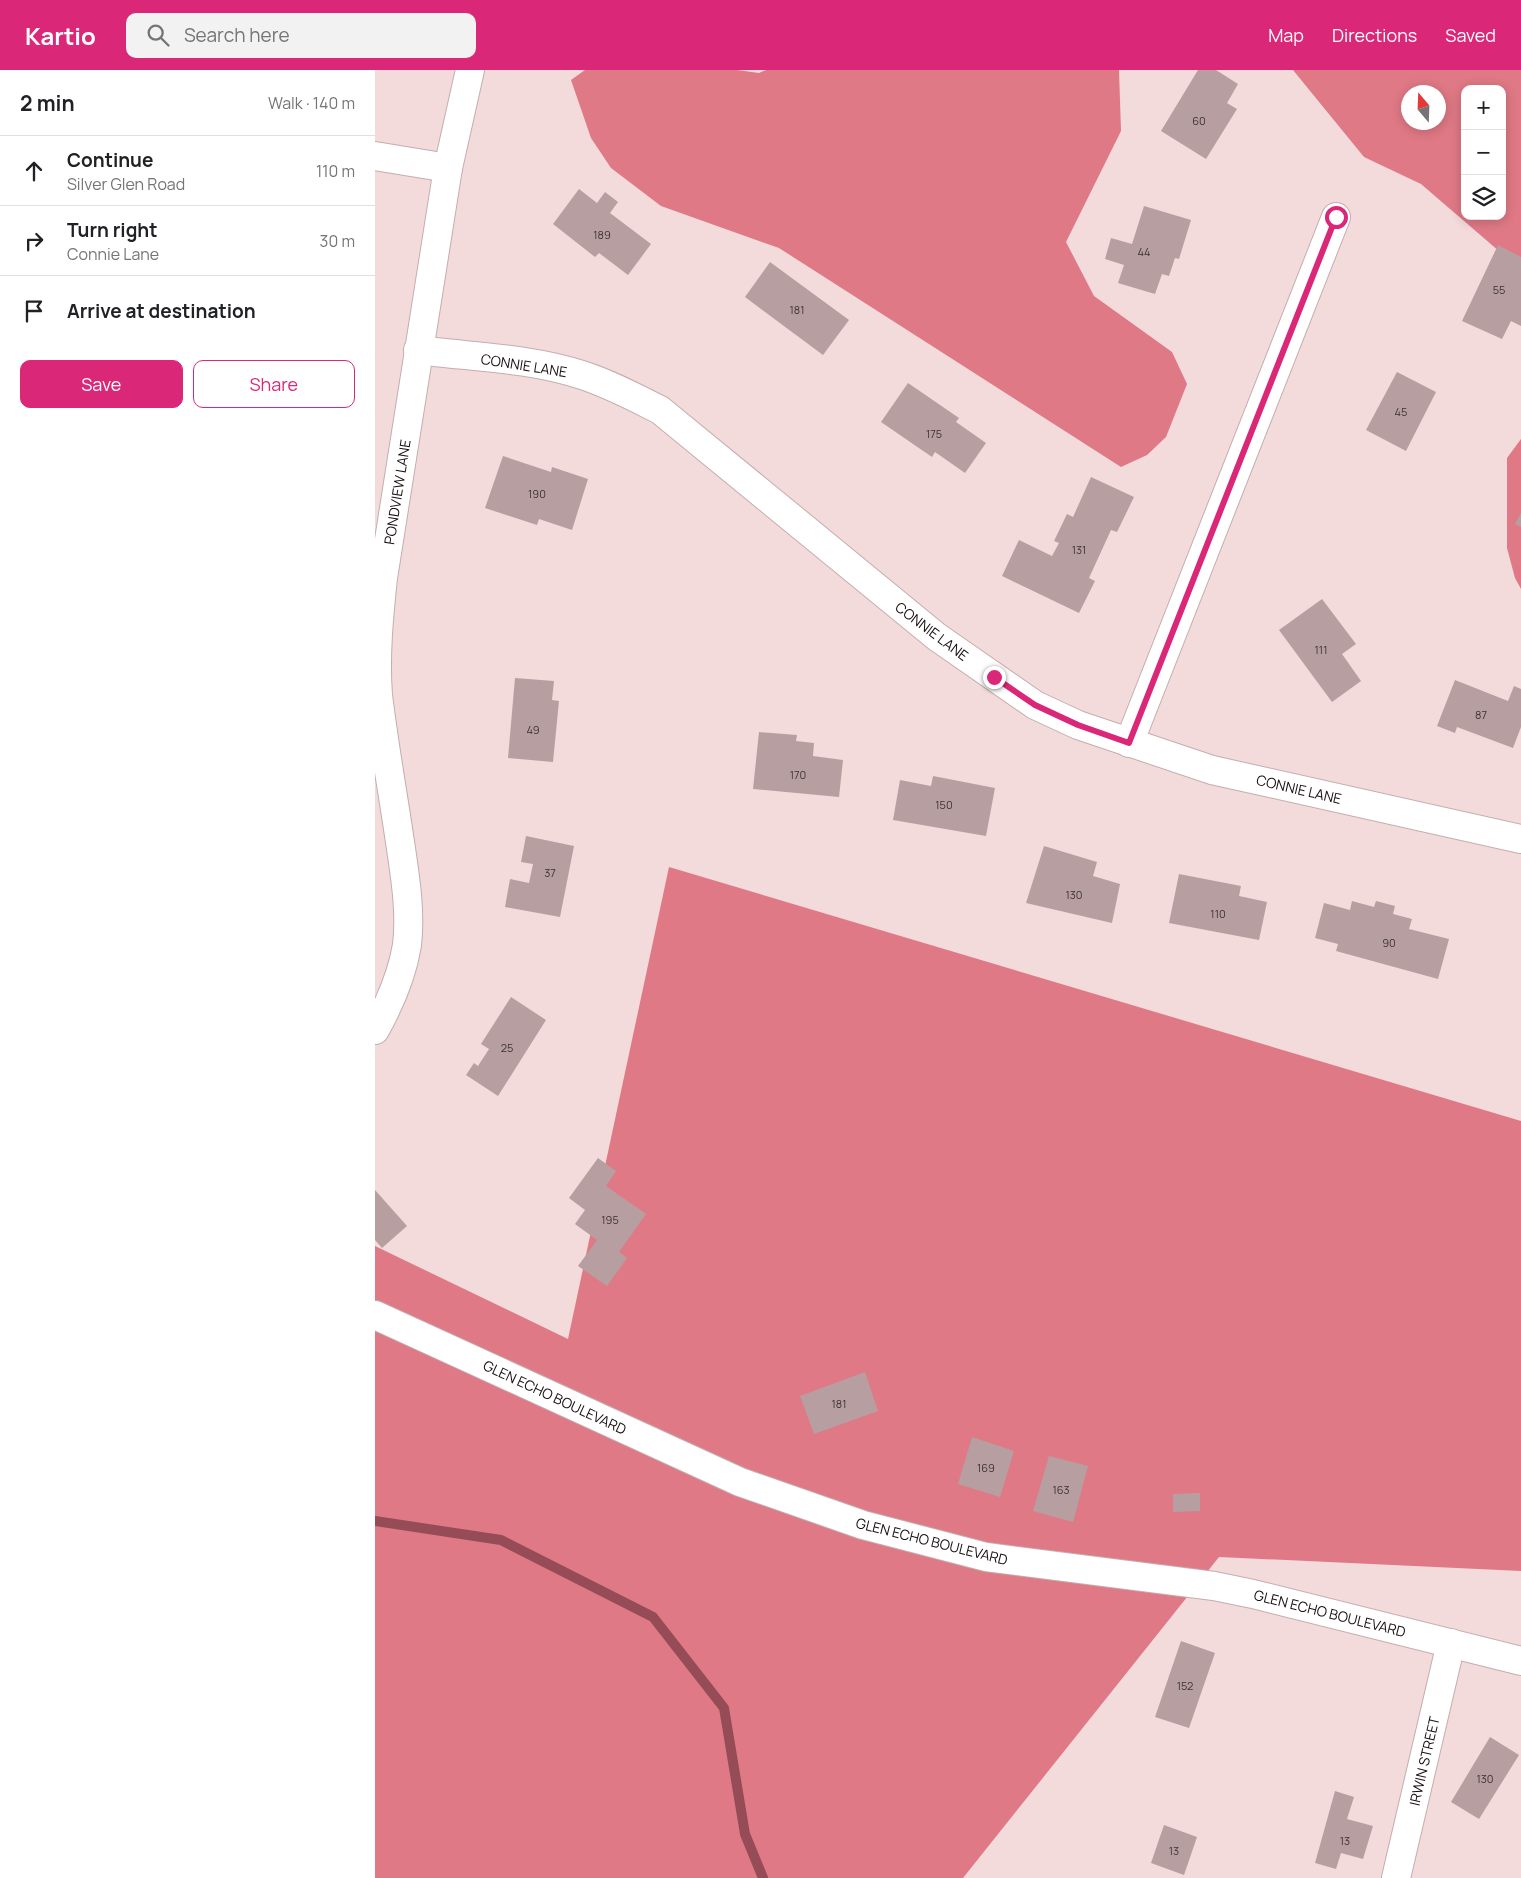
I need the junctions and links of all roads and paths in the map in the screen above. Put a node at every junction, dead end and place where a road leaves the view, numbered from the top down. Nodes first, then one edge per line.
1 (471, 70) edge
2 (375, 156) edge
3 (448, 168) junction
4 (1336, 217) dead end
5 (418, 350) junction
6 (1129, 743) junction
7 (1521, 839) edge
8 (375, 1030) edge
9 (375, 1315) edge
10 (1451, 1643) junction
11 (1521, 1661) edge
12 (1396, 1878) edge

1 - 3 street, PONDVIEW LANE
2 - 3 street
3 - 5 street, PONDVIEW LANE
4 - 6 street
5 - 6 street, CONNIE LANE
5 - 8 street, PONDVIEW LANE
6 - 7 street, CONNIE LANE
9 - 10 street, GLEN ECHO BOULEVARD
10 - 11 street, GLEN ECHO BOULEVARD
10 - 12 street, IRWIN STREET

